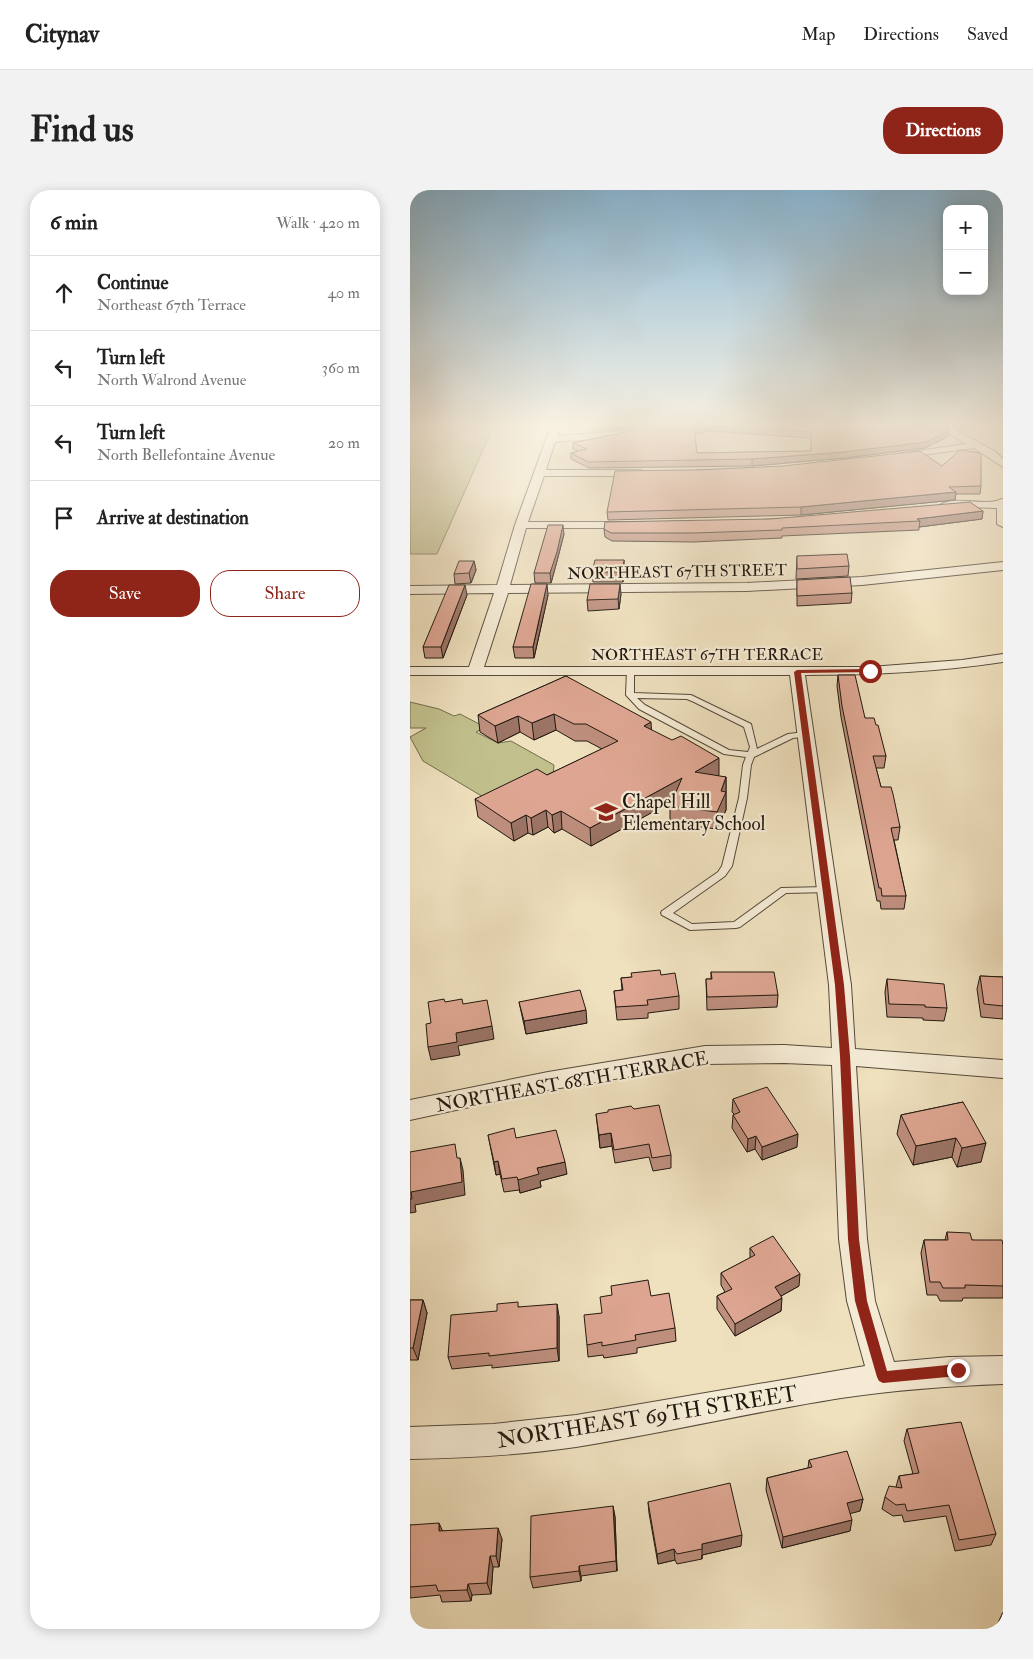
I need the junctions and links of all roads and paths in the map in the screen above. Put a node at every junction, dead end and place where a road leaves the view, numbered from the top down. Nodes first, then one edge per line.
1 (533, 490) edge
2 (1003, 503) edge
3 (936, 507) edge
4 (1003, 524) edge
5 (521, 525) junction
6 (643, 525) edge
7 (1003, 566) edge
8 (410, 590) edge
9 (502, 590) junction
10 (1003, 658) edge
11 (410, 670) edge
12 (474, 670) junction
13 (630, 672) junction
14 (797, 672) junction
15 (630, 696) junction
16 (805, 734) junction
17 (751, 755) junction
18 (827, 890) junction
19 (845, 1056) junction
20 (1003, 1069) edge
21 (410, 1110) edge
22 (1003, 1370) edge
23 (883, 1377) junction
24 (410, 1443) edge

1 - 5 street
2 - 3 street
2 - 4 street
5 - 6 street
5 - 9 street
7 - 9 street, NORTHEAST 67TH STREET
8 - 9 street, NORTHEAST 67TH STREET
9 - 12 street
10 - 14 street, NORTHEAST 67TH TERRACE
11 - 12 street, NORTHEAST 67TH TERRACE
12 - 13 street, NORTHEAST 67TH TERRACE
13 - 14 street, NORTHEAST 67TH TERRACE
13 - 15 lane
14 - 16 street
15 - 17 lane
15 - 17 lane
16 - 17 lane
16 - 18 street
17 - 18 lane
18 - 19 street
19 - 20 street, NORTHEAST 68TH TERRACE
19 - 21 street, NORTHEAST 68TH TERRACE
19 - 23 street
22 - 23 street, NORTHEAST 69TH STREET
23 - 24 street, NORTHEAST 69TH STREET

